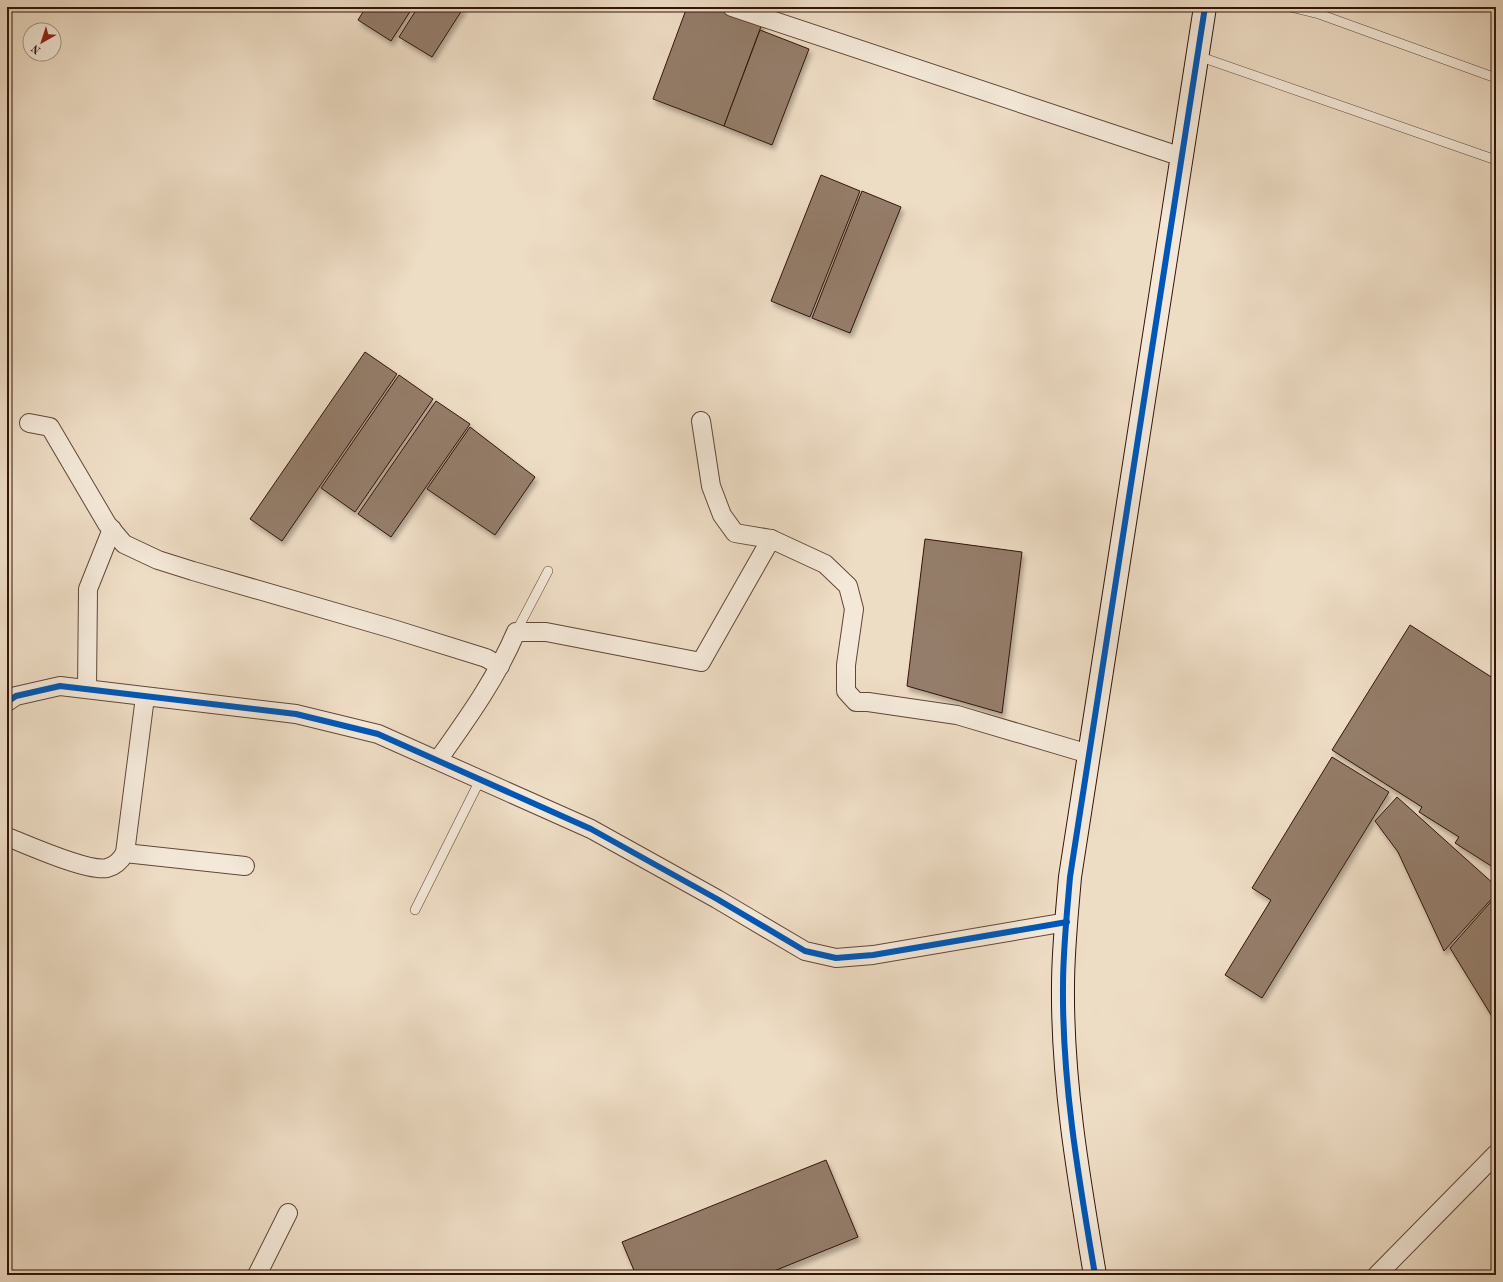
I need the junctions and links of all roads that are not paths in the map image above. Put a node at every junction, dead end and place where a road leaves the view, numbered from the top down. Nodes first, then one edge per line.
1 (732, 7) edge
2 (1205, 7) edge
3 (1290, 7) edge
4 (1198, 56) junction
5 (1496, 78) edge
6 (1182, 157) junction
7 (1496, 160) edge
8 (701, 421) dead end
9 (29, 423) dead end
10 (112, 529) junction
11 (771, 539) junction
12 (548, 571) dead end
13 (516, 632) junction
14 (500, 666) junction
15 (86, 689) junction
16 (144, 697) junction
17 (7, 702) edge
18 (1089, 754) junction
19 (438, 760) junction
20 (480, 780) junction
21 (10, 838) dead end
22 (125, 853) junction
23 (245, 866) dead end
24 (415, 910) dead end
25 (1067, 922) junction
26 (1496, 1154) edge
27 (288, 1213) dead end
28 (257, 1275) edge
29 (1095, 1275) edge
30 (1377, 1275) edge

1 - 6 street
2 - 4 street
3 - 5 lane
4 - 6 street
4 - 7 lane
6 - 18 street
8 - 11 street
9 - 10 street
10 - 14 street
10 - 15 street
11 - 13 street
11 - 18 street
12 - 13 lane
13 - 14 street
14 - 19 street
15 - 16 street
15 - 17 street
16 - 19 street
16 - 22 street
18 - 25 street
19 - 20 street
20 - 24 lane
20 - 25 street
21 - 22 street
22 - 23 street
25 - 29 street
26 - 30 street
27 - 28 street

